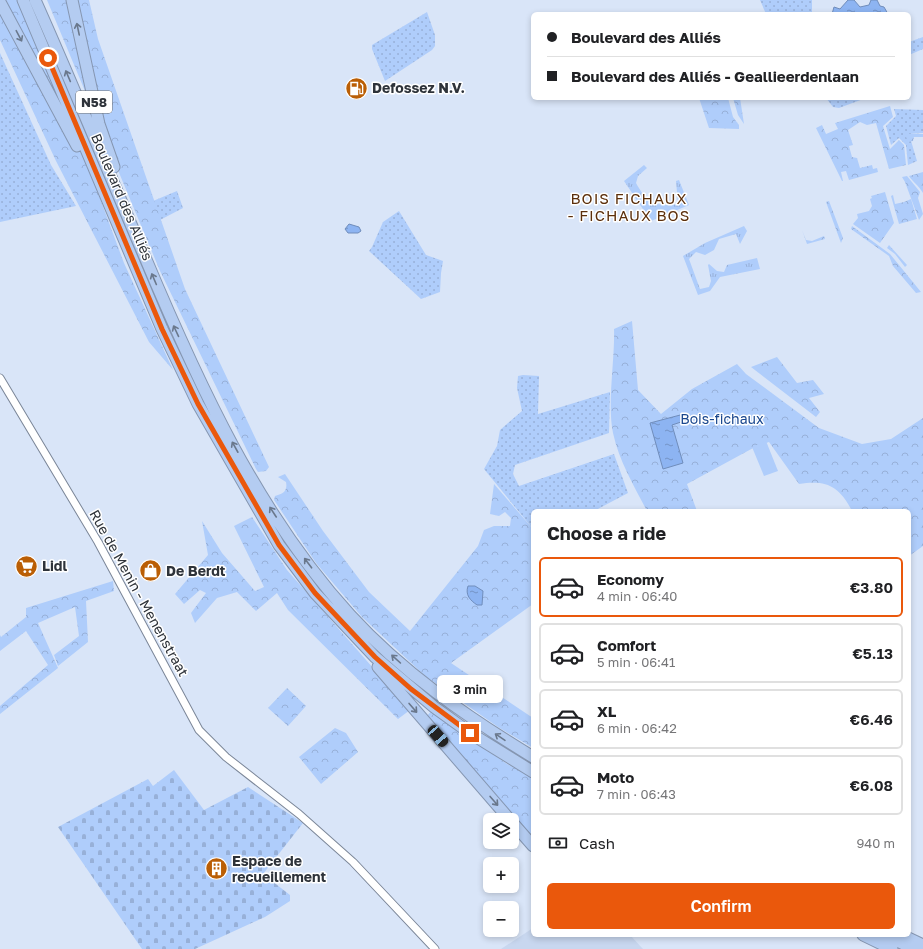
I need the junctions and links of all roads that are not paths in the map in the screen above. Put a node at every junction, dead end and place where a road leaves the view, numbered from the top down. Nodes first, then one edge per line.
1 (23, 0) edge
2 (35, 0) edge
3 (72, 0) edge
4 (0, 2) edge
5 (107, 199) junction
6 (122, 202) junction
7 (0, 378) edge
8 (343, 625) junction
9 (531, 756) edge
10 (531, 771) edge
11 (504, 813) edge
12 (519, 830) edge
13 (531, 844) edge
14 (867, 937) edge
15 (889, 937) edge
16 (906, 937) edge
17 (923, 945) edge
18 (435, 949) edge
19 (892, 949) edge
20 (914, 949) edge

1 - 5 highway, Boulevard des Alliés / N58
6 -> 2 highway, Boulevard des Alliés / N58
6 -> 3 highway, N58
4 -> 5 highway, N58
5 - 8 highway, Boulevard des Alliés / N58
9 -> 6 highway, Boulevard des Alliés / N58
7 - 18 street, Rue de Menin - Menenstraat
8 - 10 highway, N58
8 -> 11 highway
12 - 13 highway
14 - 19 highway
15 - 20 highway
16 - 17 highway

